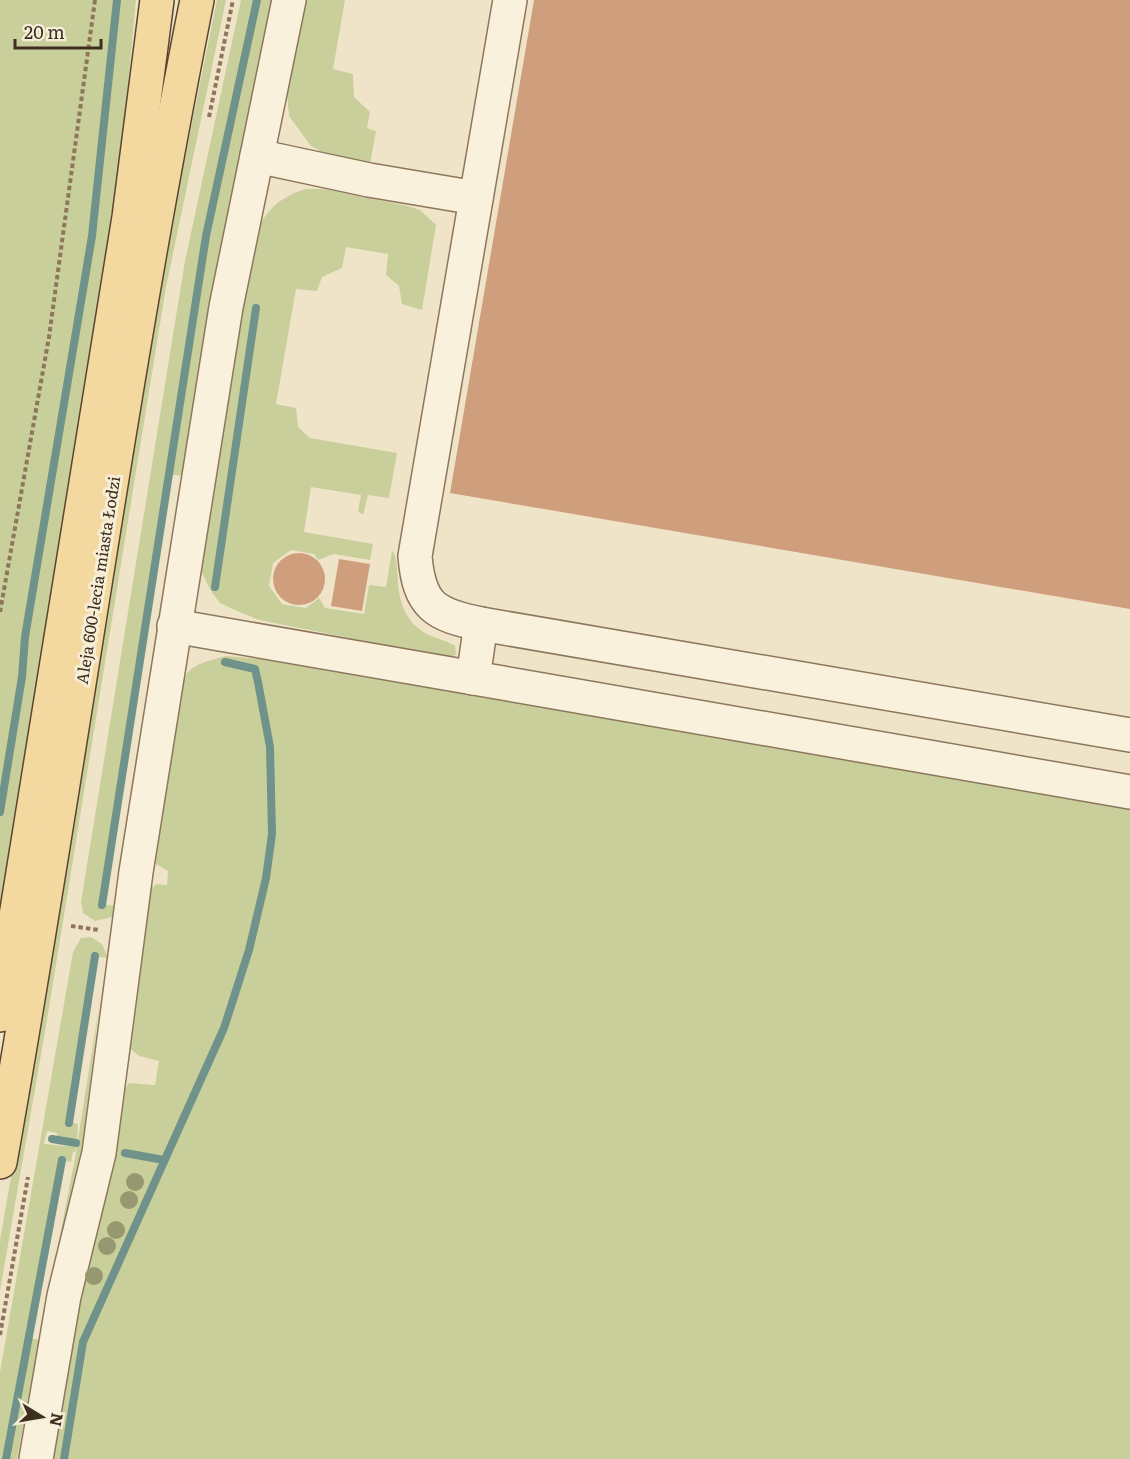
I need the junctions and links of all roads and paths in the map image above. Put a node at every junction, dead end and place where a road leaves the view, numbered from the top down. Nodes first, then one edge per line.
1 (96, 0) edge
2 (157, 0) edge
3 (197, 0) edge
4 (289, 0) edge
5 (510, 0) edge
6 (257, 156) junction
7 (477, 198) junction
8 (0, 612) edge
9 (482, 624) junction
10 (174, 626) junction
11 (473, 678) junction
12 (1130, 735) edge
13 (1130, 792) edge
14 (0, 1015) edge
15 (0, 1161) edge
16 (36, 1459) edge

1 - 8 path
2 - 14 main road, Aleja 600-lecia miasta Łodzi
3 - 15 main road, Aleja 600-lecia miasta Łodzi
4 - 6 street
5 - 7 street
6 - 7 street
6 - 10 street
7 - 9 street
9 - 11 street
9 - 12 street
10 - 11 street
10 - 16 street
11 - 13 street

